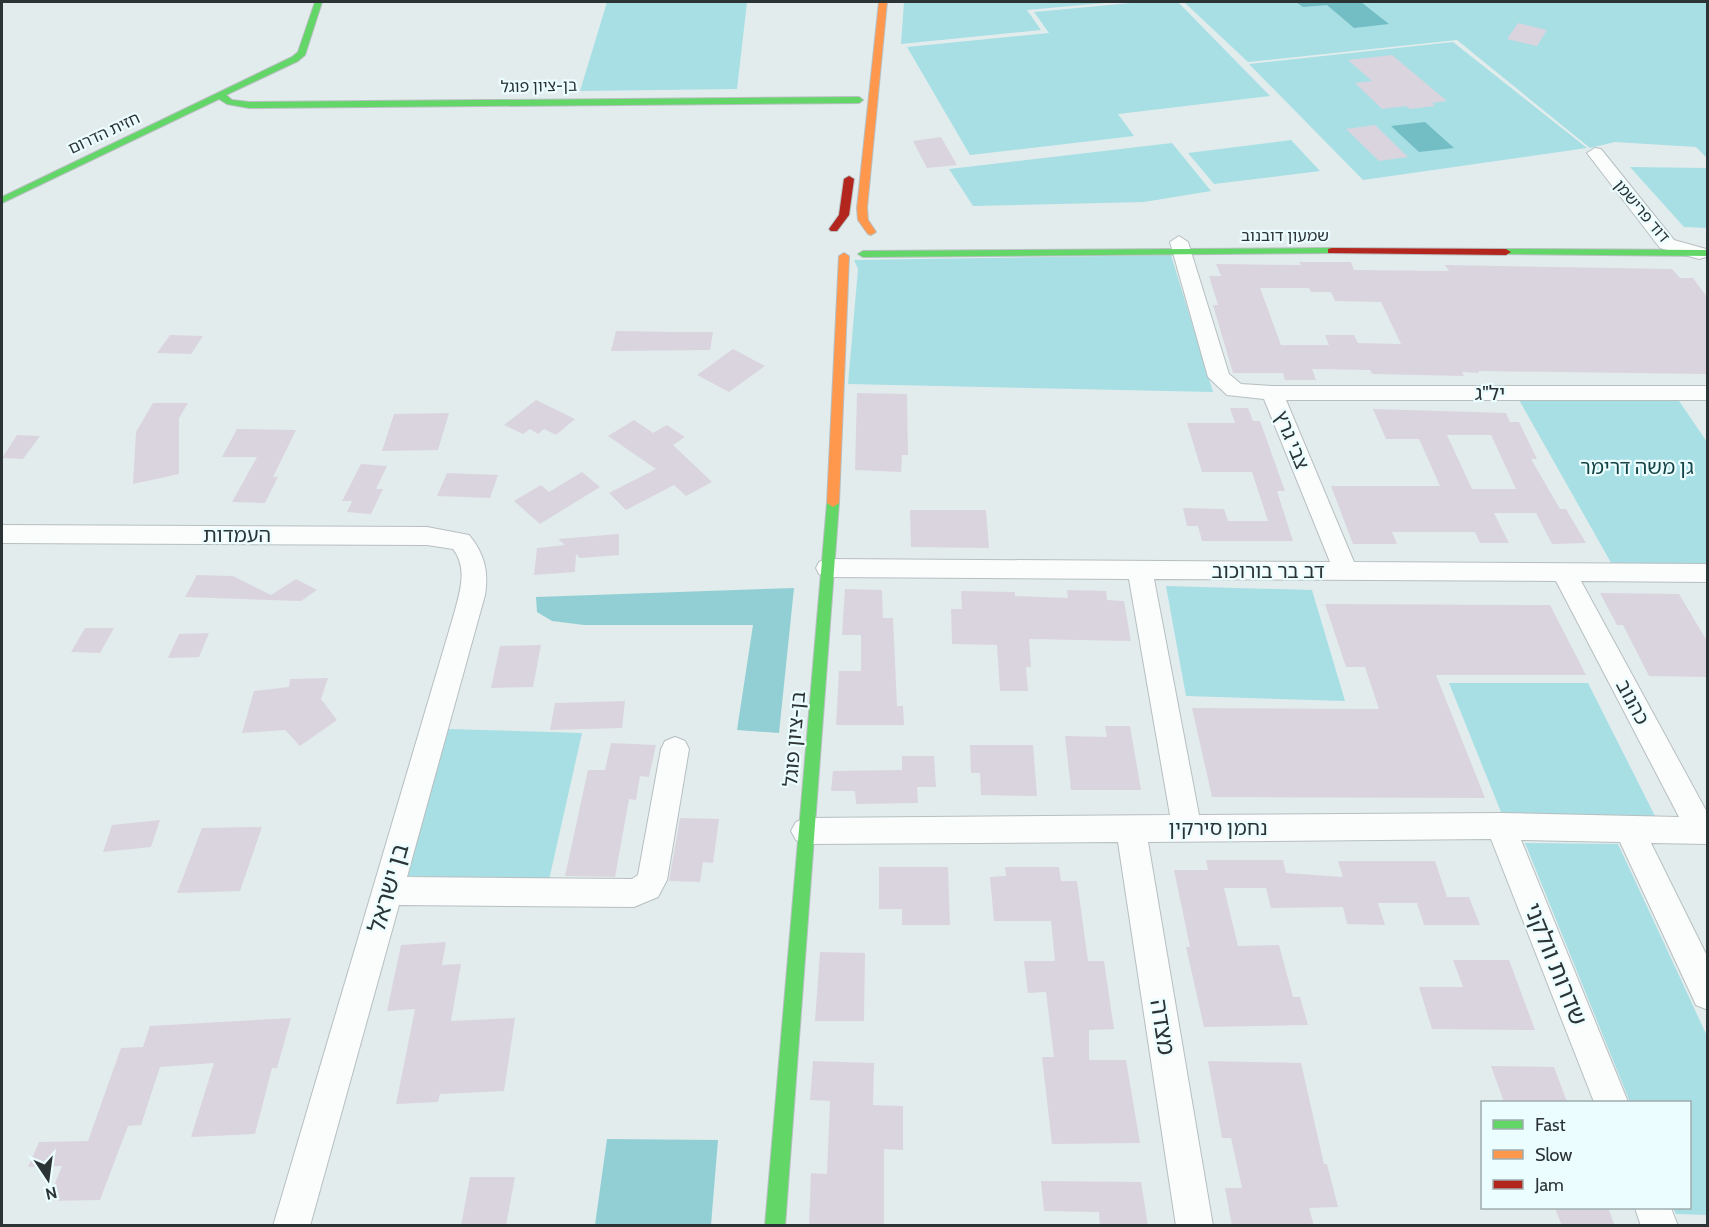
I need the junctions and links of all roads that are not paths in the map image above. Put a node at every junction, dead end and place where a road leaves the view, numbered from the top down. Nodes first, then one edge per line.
1 (318, 2) edge
2 (871, 2) edge
3 (883, 2) edge
4 (221, 96) junction
5 (1595, 153) dead end
6 (1616, 155) dead end
7 (850, 169) dead end
8 (2, 201) edge
9 (834, 229) junction
10 (880, 235) junction
11 (1180, 247) junction
12 (1695, 250) edge
13 (863, 254) junction
14 (844, 256) junction
15 (1272, 393) junction
16 (1707, 393) edge
17 (2, 534) edge
18 (468, 550) joint
19 (828, 568) junction
20 (1140, 570) junction
21 (1346, 571) junction
22 (1564, 572) junction
23 (1707, 573) edge
24 (675, 748) dead end
25 (1502, 826) junction
26 (1187, 828) junction
27 (1131, 829) junction
28 (1629, 829) junction
29 (806, 831) junction
30 (1704, 831) edge
31 (387, 891) junction
32 (1707, 994) edge
33 (1611, 1101) edge
34 (1653, 1209) edge
35 (291, 1226) edge
36 (774, 1226) edge
37 (1195, 1226) edge
38 (1660, 1226) edge

1 - 4 street, חזית הדרום
2 - 4 street, בן-ציון פוגל
3 - 10 street
4 - 8 street, חזית הדרום
5 - 12 street, דוד פרישמן
6 - 12 street, דוד פרישמן
7 - 9 street
9 - 10 street, שמעון דובנוב
9 - 14 street
10 - 11 street, שמעון דובנוב
10 - 13 street
11 - 12 street, שמעון דובנוב
11 - 12 street, שמעון דובנוב
11 - 13 street, שמעון דובנוב
11 - 15 street, צבי גרץ
13 - 14 street, שמעון דובנוב
14 - 19 street, בן-ציון פוגל
15 - 16 street, יל"ג
15 - 21 street, צבי גרץ
17 - 18 street, העמדות
18 - 31 street, בן ישראל
19 - 20 street, דב בר בורוכוב
19 - 29 street, בן-ציון פוגל
20 - 21 street, דב בר בורוכוב
20 - 26 street
21 - 22 street, דב בר בורוכוב
22 - 23 street, דב בר בורוכוב
22 - 30 street, כהנוב
24 - 31 street
25 - 26 street, נחמן סירקין
25 - 28 street, נחמן סירקין
25 - 33 street, שדרות וולקני
26 - 27 street, נחמן סירקין
27 - 29 street, נחמן סירקין
27 - 37 street, מצדה
28 - 30 street, נחמן סירקין
28 - 32 street
29 - 36 street, בן-ציון פוגל
31 - 35 street, בן ישראל
34 - 38 street

